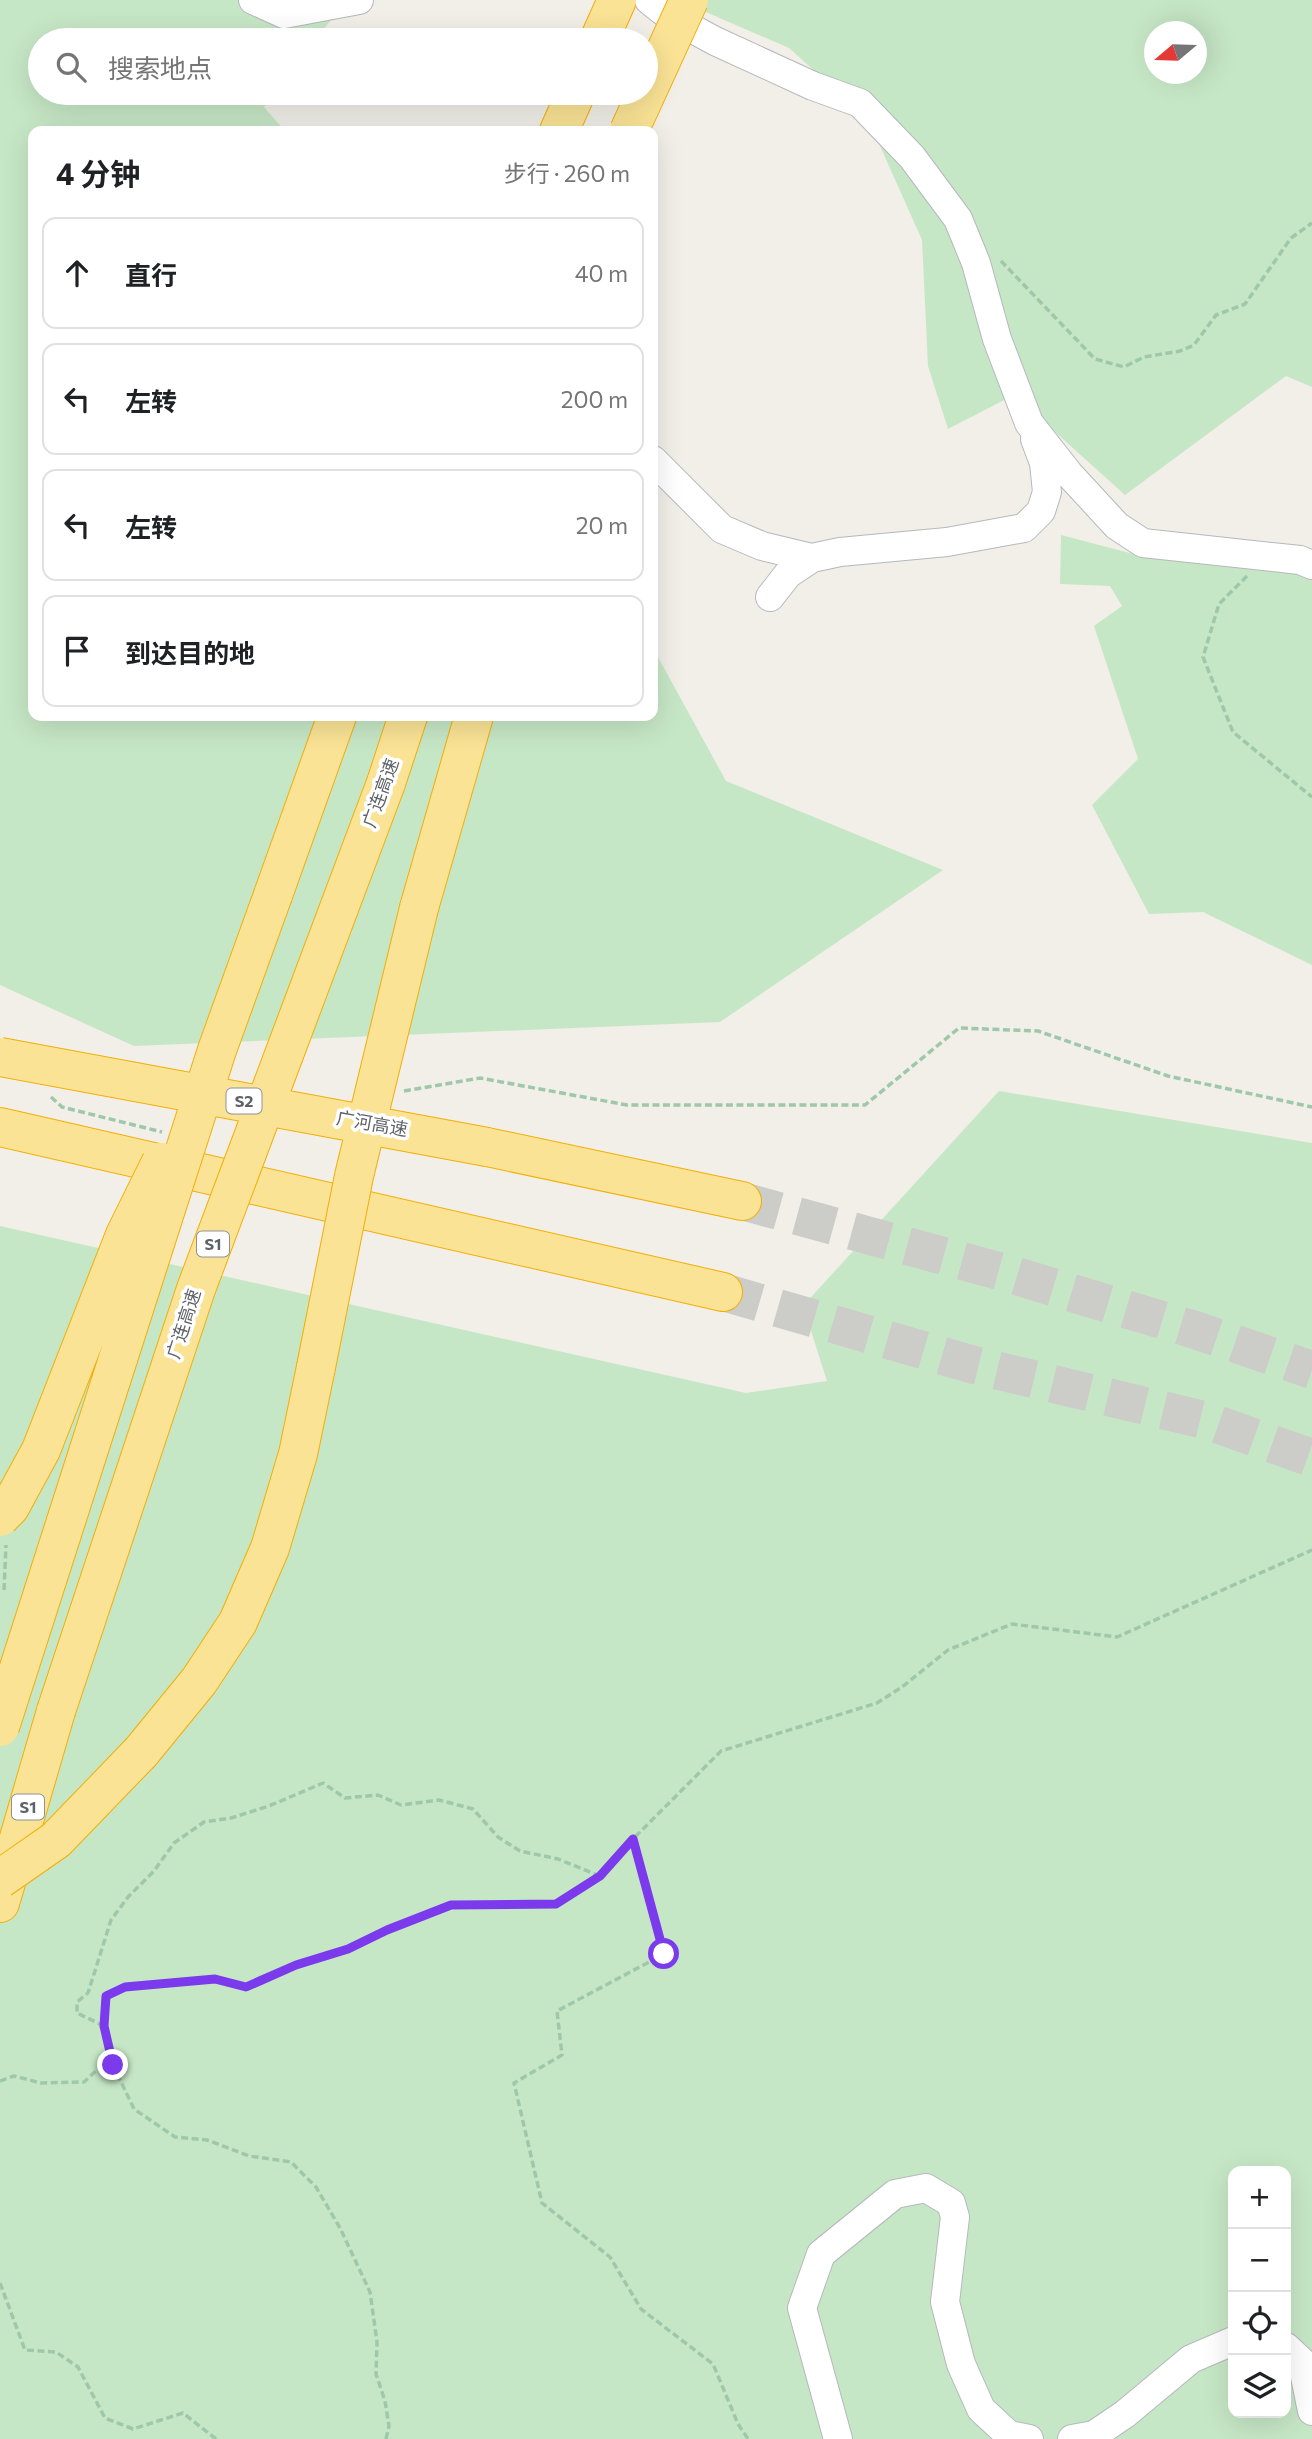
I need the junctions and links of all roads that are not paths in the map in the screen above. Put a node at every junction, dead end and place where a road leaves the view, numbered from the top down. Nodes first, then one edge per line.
1 (253, 0) edge
2 (359, 0) edge
3 (617, 0) edge
4 (649, 0) edge
5 (689, 0) edge
6 (604, 28) edge
7 (658, 68) edge
8 (571, 105) edge
9 (641, 105) edge
10 (561, 126) edge
11 (631, 126) edge
12 (1029, 423) junction
13 (658, 465) edge
14 (812, 558) junction
15 (1312, 565) edge
16 (770, 597) dead end
17 (335, 721) edge
18 (406, 721) edge
19 (473, 721) edge
20 (217, 1050) junction
21 (0, 1057) edge
22 (0, 1127) edge
23 (741, 1201) tunnel mouth
24 (723, 1292) tunnel mouth
25 (3, 1528) edge
26 (0, 1727) edge
27 (0, 1879) edge
28 (0, 1903) edge
29 (1228, 2343) edge
30 (1291, 2352) edge
31 (1312, 2411) edge
32 (838, 2439) edge
33 (1029, 2439) edge
34 (1072, 2439) edge

1 - 2 street
3 - 6 highway
4 - 12 street
5 - 7 highway, bridge
8 - 10 highway
9 - 11 highway, bridge
12 - 14 street
12 - 15 street
13 - 14 street
14 - 16 street
17 - 20 highway, bridge
18 - 28 highway, 广连高速 / S1, bridge
19 - 27 highway, bridge
20 - 25 highway, bridge
20 - 26 highway, bridge
21 - 23 highway, 广河高速 / S2, bridge
22 - 24 highway, bridge
29 - 34 street
30 - 31 street
32 - 33 street

